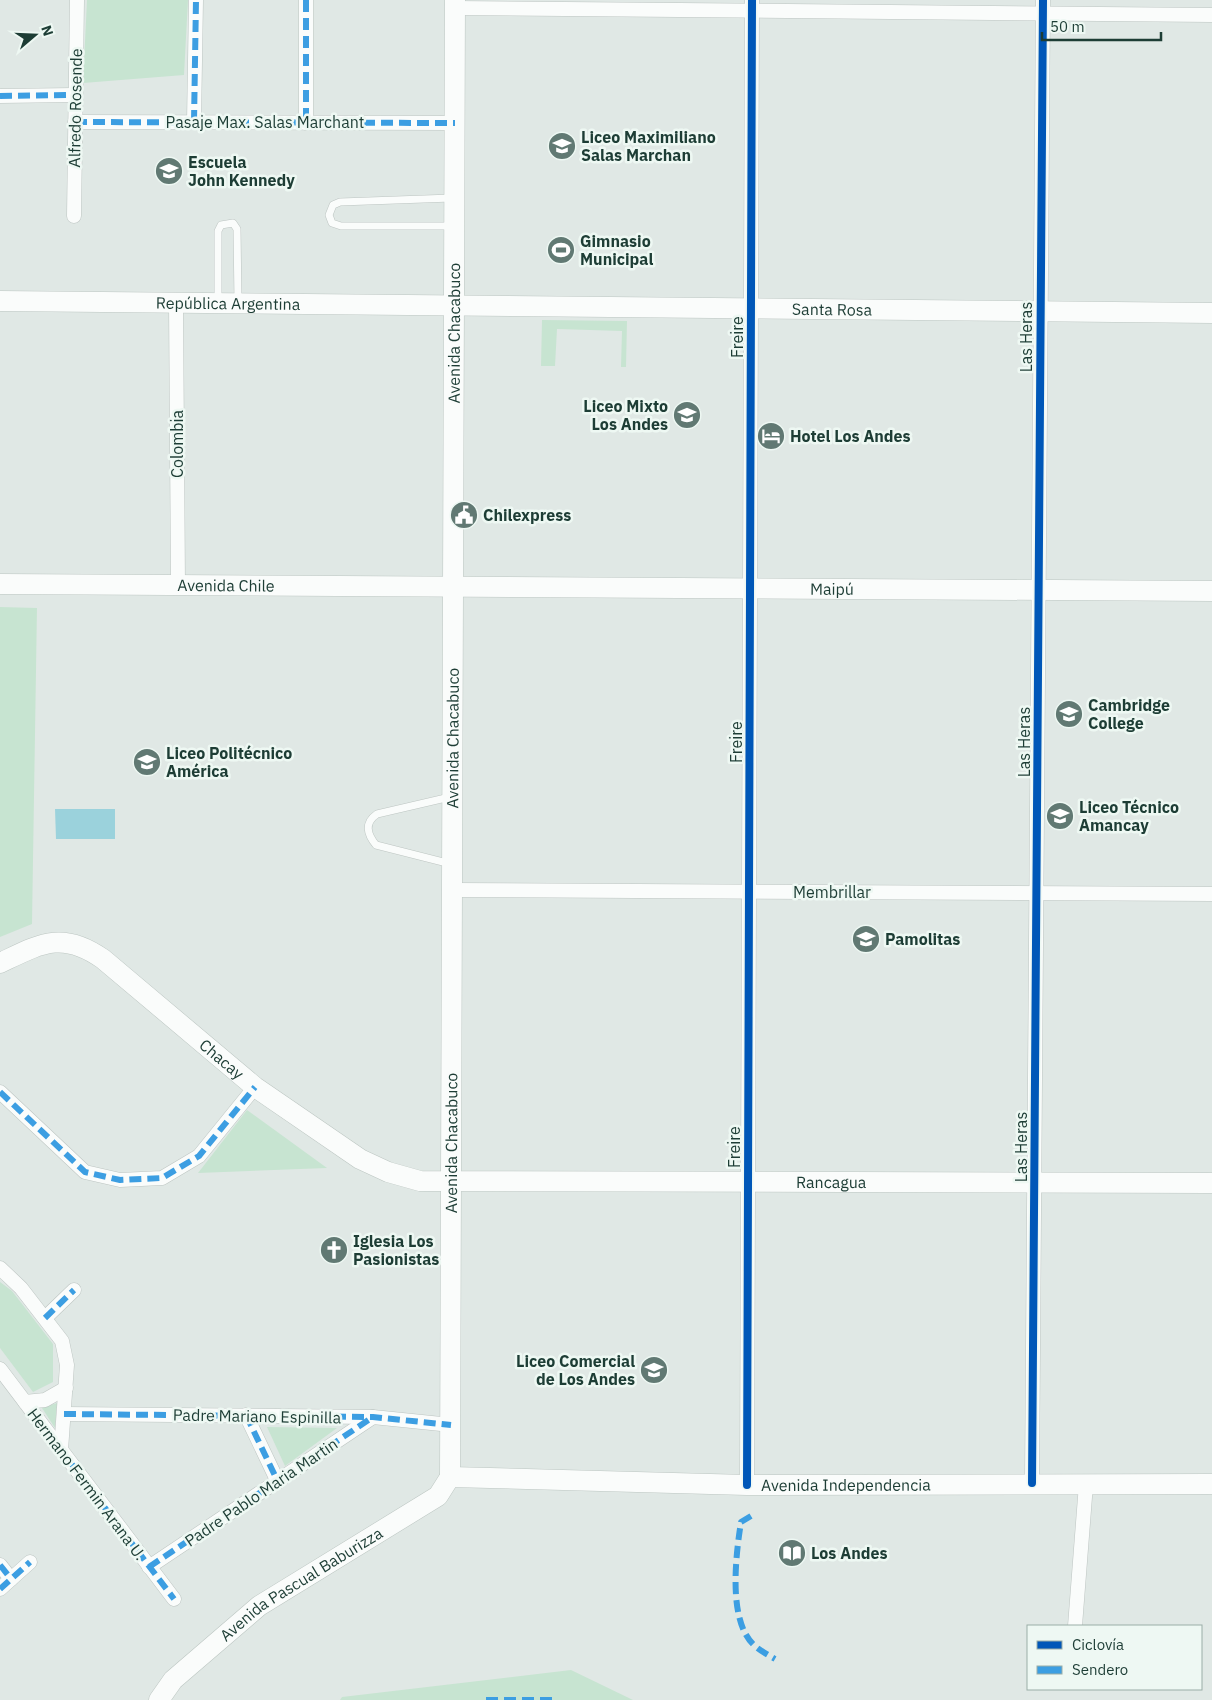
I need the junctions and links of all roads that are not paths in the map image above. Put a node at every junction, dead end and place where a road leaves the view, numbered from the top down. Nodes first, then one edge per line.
1 (77, 0) edge
2 (196, 0) edge
3 (306, 0) edge
4 (455, 4) edge
5 (752, 5) edge
6 (1042, 7) edge
7 (1212, 15) edge
8 (74, 95) junction
9 (0, 96) edge
10 (74, 122) junction
11 (194, 122) junction
12 (306, 123) junction
13 (455, 124) junction
14 (455, 198) junction
15 (74, 216) dead end
16 (454, 226) junction
17 (0, 301) edge
18 (176, 302) junction
19 (218, 303) junction
20 (238, 303) junction
21 (454, 305) junction
22 (751, 308) junction
23 (1040, 311) junction
24 (1212, 312) edge
25 (0, 584) edge
26 (178, 585) junction
27 (453, 587) junction
28 (750, 588) junction
29 (1038, 590) junction
30 (1212, 591) edge
31 (453, 796) junction
32 (452, 865) junction
33 (452, 890) junction
34 (749, 892) junction
35 (1036, 893) junction
36 (1212, 894) edge
37 (0, 963) edge
38 (255, 1087) junction
39 (0, 1092) edge
40 (451, 1182) junction
41 (748, 1182) junction
42 (1034, 1182) junction
43 (1212, 1182) edge
44 (0, 1268) edge
45 (74, 1290) dead end
46 (45, 1318) junction
47 (0, 1368) edge
48 (66, 1388) junction
49 (25, 1402) junction
50 (64, 1414) junction
51 (246, 1415) junction
52 (372, 1417) junction
53 (451, 1425) junction
54 (61, 1450) junction
55 (450, 1477) junction
56 (278, 1482) junction
57 (1032, 1484) junction
58 (1086, 1484) junction
59 (1212, 1484) edge
60 (748, 1485) junction
61 (30, 1562) dead end
62 (0, 1565) edge
63 (149, 1567) junction
64 (11, 1579) junction
65 (0, 1589) edge
66 (174, 1599) dead end
67 (1075, 1625) edge
68 (159, 1700) edge

1 - 8 street, Alfredo Rosende
2 - 11 street
3 - 12 street
4 - 5 street
4 - 13 main road, Avenida Chacabuco
5 - 6 street
5 - 22 street, Freire
6 - 7 street
6 - 23 street, Las Heras
8 - 9 street
8 - 10 street, Alfredo Rosende
10 - 11 street, Pasaje Max. Salas Marchant
10 - 15 street, Alfredo Rosende
11 - 12 street, Pasaje Max. Salas Marchant
12 - 13 street, Pasaje Max. Salas Marchant
13 - 14 main road, Avenida Chacabuco
14 - 16 main road, Avenida Chacabuco
14 - 16 lane
16 - 21 main road, Avenida Chacabuco
17 - 18 main road, República Argentina
18 - 19 main road, República Argentina
18 - 26 street, Colombia
19 - 20 main road, República Argentina
19 - 20 lane
20 - 21 main road, República Argentina
21 - 22 main road, Santa Rosa
21 - 27 main road, Avenida Chacabuco
22 - 23 main road, Santa Rosa
22 - 28 street, Freire
23 - 24 main road, Santa Rosa
23 - 29 street, Las Heras
25 - 26 main road, Avenida Chile
26 - 27 main road, Avenida Chile
27 - 28 main road, Maipú
27 - 31 main road, Avenida Chacabuco
28 - 29 main road, Maipú
28 - 34 street, Freire
29 - 30 main road, Maipú
29 - 35 street, Las Heras
31 - 32 main road, Avenida Chacabuco
31 - 32 lane
32 - 33 main road, Avenida Chacabuco
33 - 34 street, Membrillar
33 - 40 main road, Avenida Chacabuco
34 - 35 street, Membrillar
34 - 41 street, Freire
35 - 36 street, Membrillar
35 - 42 street, Las Heras
37 - 38 main road, Chacay
38 - 39 street
38 - 40 main road, Chacay
40 - 41 main road, Rancagua
40 - 53 main road, Avenida Chacabuco
41 - 42 main road, Rancagua
41 - 60 street, Freire
42 - 43 main road, Rancagua
42 - 57 street, Las Heras
44 - 46 street
45 - 46 street
46 - 48 street
47 - 49 street, Hermano Fermin Arana U.
48 - 49 street
48 - 50 street
49 - 54 street, Hermano Fermin Arana U.
50 - 51 street, Padre Mariano Espinilla
50 - 54 street
51 - 52 street, Padre Mariano Espinilla
51 - 56 street
52 - 53 street, Padre Mariano Espinilla
52 - 56 street, Padre Pablo Maria Martin
53 - 55 main road, Avenida Chacabuco
54 - 63 street, Hermano Fermin Arana U.
55 - 60 main road, Avenida Independencia
55 - 68 main road, Avenida Pascual Baburizza
56 - 63 street, Padre Pablo Maria Martin
57 - 58 main road, Avenida Independencia
57 - 60 main road, Avenida Independencia
58 - 59 main road, Avenida Independencia
58 - 67 street
61 - 64 street
62 - 64 street
63 - 66 street, Hermano Fermin Arana U.
64 - 65 street

